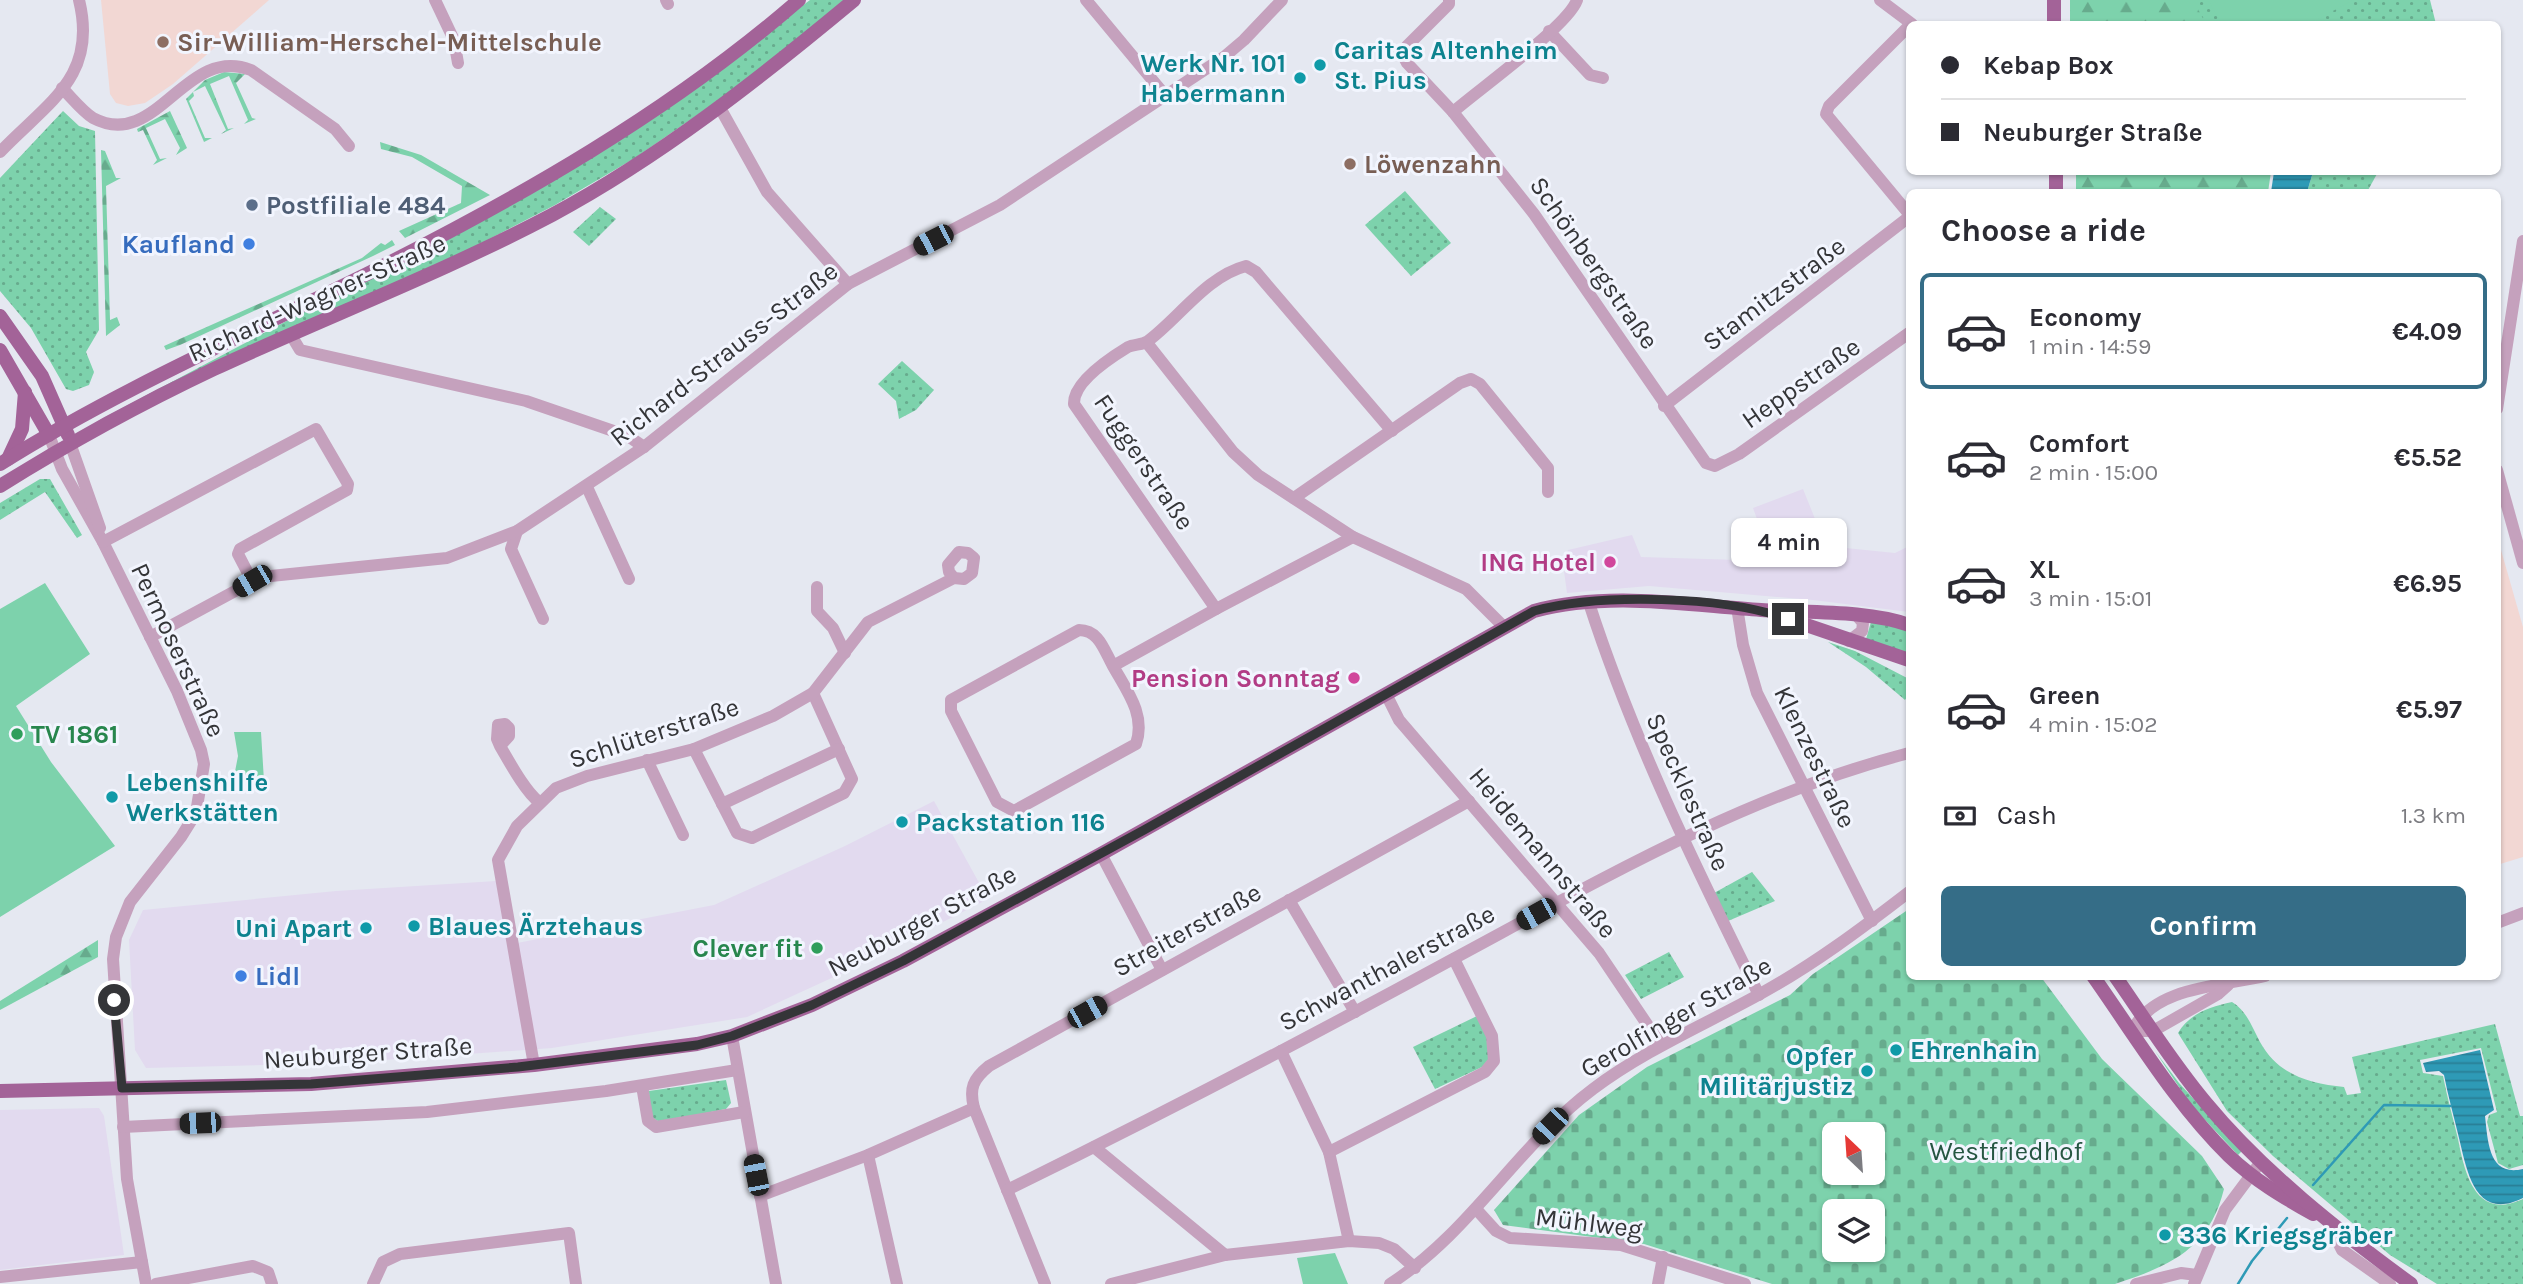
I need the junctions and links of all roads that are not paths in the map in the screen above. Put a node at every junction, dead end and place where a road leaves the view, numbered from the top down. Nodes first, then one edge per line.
1 (79, 0) edge
2 (435, 0) edge
3 (799, 0) edge
4 (854, 0) edge
5 (1086, 0) edge
6 (1282, 0) edge
7 (1449, 0) edge
8 (1577, 0) edge
9 (1880, 0) edge
10 (2054, 0) edge
11 (1906, 21) edge
12 (2054, 21) edge
13 (1906, 30) edge
14 (1549, 31) junction
15 (458, 63) dead end
16 (1603, 78) dead end
17 (62, 88) junction
18 (1164, 94) junction
19 (719, 106) junction
20 (1453, 112) junction
21 (349, 146) dead end
22 (0, 152) edge
23 (1906, 211) edge
24 (1906, 217) edge
25 (2523, 241) edge
26 (848, 284) junction
27 (0, 316) edge
28 (290, 335) junction
29 (1906, 335) edge
30 (1147, 343) junction
31 (0, 350) edge
32 (2501, 383) edge
33 (25, 390) junction
34 (1664, 406) junction
35 (65, 427) junction
36 (1392, 431) junction
37 (49, 435) junction
38 (70, 443) junction
39 (644, 447) junction
40 (55, 453) junction
41 (4, 461) edge
42 (1716, 466) joint
43 (2501, 484) edge
44 (0, 486) edge
45 (587, 487) junction
46 (1548, 492) dead end
47 (1294, 499) junction
48 (517, 531) junction
49 (1353, 537) junction
50 (103, 542) junction
51 (2523, 563) edge
52 (954, 578) dead end
53 (629, 579) dead end
54 (252, 581) junction
55 (817, 587) dead end
56 (1589, 603) junction
57 (1737, 607) junction
58 (1216, 609) junction
59 (1763, 610) junction
60 (1858, 617) junction
61 (543, 620) dead end
62 (1906, 624) edge
63 (1503, 626) junction
64 (150, 637) junction
65 (1849, 641) junction
66 (845, 653) junction
67 (1888, 655) junction
68 (1906, 659) edge
69 (1113, 666) junction
70 (1906, 670) edge
71 (813, 693) junction
72 (1386, 694) junction
73 (500, 747) dead end
74 (694, 749) junction
75 (839, 749) junction
76 (1906, 754) edge
77 (647, 760) junction
78 (1803, 787) junction
79 (1469, 801) junction
80 (538, 802) junction
81 (722, 804) junction
82 (683, 835) dead end
83 (1681, 838) junction
84 (1101, 854) junction
85 (1906, 894) edge
86 (1289, 900) junction
87 (1556, 902) junction
88 (2523, 914) edge
89 (1872, 921) junction
90 (2501, 922) edge
91 (1454, 959) junction
92 (1162, 970) junction
93 (2096, 980) edge
94 (2118, 980) edge
95 (2249, 980) edge
96 (2228, 985) junction
97 (1759, 995) junction
98 (1354, 1012) junction
99 (2142, 1015) junction
100 (2132, 1031) junction
101 (2153, 1031) junction
102 (732, 1036) junction
103 (1661, 1045) junction
104 (1281, 1051) junction
105 (534, 1065) junction
106 (737, 1070) junction
107 (642, 1086) junction
108 (122, 1088) junction
109 (0, 1091) edge
110 (974, 1108) junction
111 (744, 1112) junction
112 (123, 1127) junction
113 (1094, 1147) junction
114 (1329, 1152) junction
115 (868, 1155) junction
116 (2262, 1162) junction
117 (2251, 1174) junction
118 (1007, 1190) junction
119 (760, 1196) junction
120 (1476, 1209) junction
121 (2335, 1227) junction
122 (1349, 1241) junction
123 (1225, 1255) junction
124 (1663, 1257) junction
125 (142, 1262) junction
126 (1415, 1268) junction
127 (0, 1277) edge
128 (2195, 1279) edge
129 (2165, 1280) edge
130 (2386, 1283) edge
131 (146, 1284) edge
132 (156, 1284) edge
133 (272, 1284) edge
134 (373, 1284) edge
135 (576, 1284) edge
136 (776, 1284) edge
137 (897, 1284) edge
138 (1045, 1284) edge
139 (1111, 1284) edge
140 (1390, 1284) edge
141 (1658, 1284) edge
142 (1745, 1284) edge
143 (2136, 1284) edge
144 (2411, 1284) edge

1 - 17 street
2 - 15 street
3 - 35 main road, Richard-Wagner-Straße
4 - 19 main road, Richard-Wagner-Straße
5 - 18 street
6 - 18 street, Richard-Strauss-Straße
7 - 20 street, Schönbergstraße
8 - 14 street
9 - 11 street
10 - 12 main road
13 - 23 street
14 - 16 street
14 - 20 street
17 - 21 street
17 - 22 street
18 - 26 street, Richard-Strauss-Straße
19 - 26 street
19 - 28 main road, Richard-Wagner-Straße
20 - 34 street, Schönbergstraße
24 - 34 street, Stamitzstraße
25 - 32 street
26 - 39 street, Richard-Strauss-Straße
27 - 35 main road
28 - 38 main road, Richard-Wagner-Straße
28 - 39 street
29 - 42 street, Heppstraße
30 - 36 street, Fuggerstraße
30 - 47 street
30 - 58 street, Fuggerstraße
31 - 33 main road
33 - 37 main road
33 - 41 main road
34 - 42 street, Schönbergstraße
35 - 37 main road, Richard-Wagner-Straße
35 - 38 main road
36 - 46 street
36 - 47 street
37 - 40 street, Permoserstraße
37 - 41 main road, Richard-Wagner-Straße
38 - 40 main road, Richard-Wagner-Straße
38 - 50 street, Permoserstraße
39 - 45 street, Richard-Strauss-Straße
40 - 44 main road, Richard-Wagner-Straße
40 - 50 street, Permoserstraße
43 - 51 street
45 - 48 street, Richard-Strauss-Straße
45 - 53 street
47 - 49 street
48 - 54 street, Richard-Strauss-Straße
48 - 61 street
49 - 58 street
49 - 63 street
50 - 54 street
50 - 64 street, Permoserstraße
52 - 66 street, Schlüterstraße
54 - 64 street, Richard-Strauss-Straße
55 - 66 street
56 - 57 main road, Neuburger Straße
56 - 63 main road, Neuburger Straße
56 - 83 street, Specklestraße
57 - 59 main road, Neuburger Straße
57 - 78 street, Klenzestraße
58 - 69 street
59 - 60 main road, Neuburger Straße
59 - 65 main road, Neuburger Straße
60 - 62 main road, Neuburger Straße
60 - 65 street
63 - 72 main road, Neuburger Straße
64 - 108 street, Permoserstraße
65 - 67 main road, Neuburger Straße
66 - 71 street, Schlüterstraße
67 - 68 main road, Neuburger Straße
67 - 70 main road, Neuburger Straße
69 - 69 street
71 - 74 street, Schlüterstraße
71 - 75 street
72 - 79 street, Heidemannstraße
72 - 84 main road, Neuburger Straße
73 - 80 street
74 - 77 street, Schlüterstraße
74 - 81 street
75 - 81 street
75 - 81 street
76 - 78 street, Schwanthalerstraße
77 - 80 street, Schlüterstraße
77 - 82 street
78 - 83 street, Schwanthalerstraße
78 - 89 street, Klenzestraße
79 - 86 street, Streiterstraße
79 - 87 street, Heidemannstraße
80 - 105 street, Schlüterstraße
83 - 87 street, Schwanthalerstraße
83 - 97 street, Specklestraße
84 - 92 street
84 - 102 main road, Neuburger Straße
85 - 89 street, Gerolfinger Straße
86 - 92 street, Streiterstraße
86 - 98 street
87 - 91 street, Schwanthalerstraße
87 - 103 street, Heidemannstraße
88 - 90 street
89 - 97 street, Gerolfinger Straße
91 - 98 street, Schwanthalerstraße
91 - 114 street
92 - 110 street, Streiterstraße
93 - 100 main road
94 - 99 main road
95 - 96 street
96 - 99 street
96 - 101 street
97 - 103 street, Gerolfinger Straße
98 - 104 street, Schwanthalerstraße
99 - 100 street
99 - 101 main road
100 - 101 street
100 - 117 main road
101 - 116 main road
102 - 105 main road, Neuburger Straße
102 - 106 street
103 - 120 street, Gerolfinger Straße
104 - 113 street, Schwanthalerstraße
104 - 114 street
105 - 108 main road, Neuburger Straße
106 - 107 street
106 - 111 street
107 - 111 street
107 - 112 street
108 - 109 main road, Neuburger Straße
108 - 112 street, Permoserstraße
110 - 115 street
110 - 118 street
111 - 119 street
112 - 125 street, Permoserstraße
113 - 118 street, Schwanthalerstraße
113 - 123 street
114 - 122 street
115 - 119 street
115 - 137 street
116 - 117 street
116 - 121 main road
117 - 121 main road
117 - 128 street
118 - 138 street
119 - 136 street
120 - 124 street, Mühlweg
120 - 126 street, Gerolfinger Straße
121 - 130 street
121 - 144 main road
122 - 123 street
122 - 126 street
123 - 139 street
124 - 141 street
124 - 142 street, Mühlweg
125 - 127 street
125 - 131 street, Permoserstraße
126 - 140 street, Gerolfinger Straße
128 - 129 street
129 - 143 street
132 - 133 street
134 - 135 street

